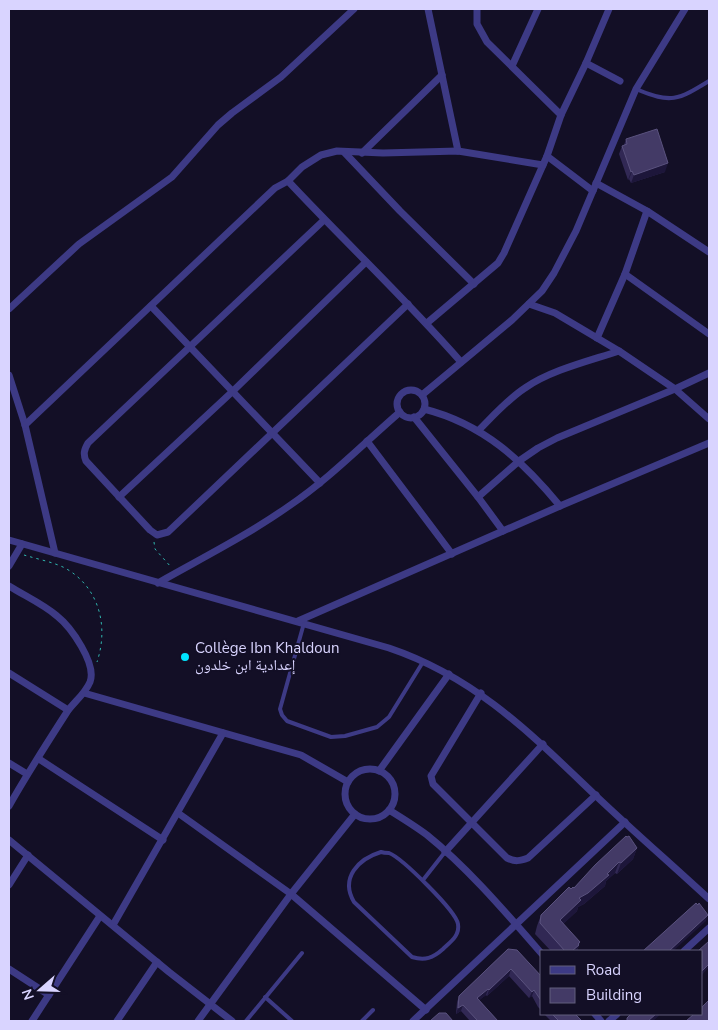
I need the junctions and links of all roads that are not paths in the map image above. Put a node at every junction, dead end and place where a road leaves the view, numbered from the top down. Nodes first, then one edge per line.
1 (354, 9) edge
2 (428, 9) edge
3 (477, 9) edge
4 (538, 9) edge
5 (609, 9) edge
6 (685, 9) edge
7 (586, 63) junction
8 (512, 66) junction
9 (442, 75) junction
10 (620, 81) dead end
11 (709, 81) edge
12 (636, 90) junction
13 (561, 115) junction
14 (458, 151) junction
15 (344, 152) junction
16 (362, 152) junction
17 (547, 156) junction
18 (543, 164) junction
19 (288, 181) junction
20 (596, 183) junction
21 (593, 191) junction
22 (648, 211) junction
23 (324, 220) junction
24 (709, 252) edge
25 (366, 262) junction
26 (625, 274) junction
27 (474, 284) junction
28 (408, 304) junction
29 (529, 304) junction
30 (151, 306) junction
31 (9, 309) edge
32 (427, 323) junction
33 (709, 334) edge
34 (597, 338) junction
35 (190, 346) junction
36 (619, 351) junction
37 (461, 362) junction
38 (709, 373) edge
39 (9, 375) edge
40 (675, 389) junction
41 (233, 391) junction
42 (422, 395) junction
43 (424, 408) junction
44 (400, 412) junction
45 (414, 417) junction
46 (709, 419) edge
47 (25, 425) junction
48 (479, 430) junction
49 (273, 432) junction
50 (367, 441) junction
51 (709, 443) edge
52 (519, 461) junction
53 (320, 482) junction
54 (119, 497) junction
55 (478, 497) junction
56 (560, 506) junction
57 (502, 531) junction
58 (9, 540) edge
59 (22, 544) junction
60 (55, 553) junction
61 (452, 554) junction
62 (9, 566) edge
63 (158, 583) junction
64 (9, 586) edge
65 (301, 622) junction
66 (423, 662) junction
67 (9, 672) edge
68 (449, 674) junction
69 (84, 693) junction
70 (481, 694) junction
71 (68, 710) junction
72 (224, 733) junction
73 (543, 744) junction
74 (39, 759) junction
75 (9, 763) edge
76 (379, 771) junction
77 (27, 774) junction
78 (348, 782) junction
79 (596, 795) junction
80 (9, 806) edge
81 (389, 810) junction
82 (178, 814) junction
83 (355, 814) junction
84 (472, 821) junction
85 (625, 822) junction
86 (9, 840) edge
87 (163, 840) junction
88 (445, 852) junction
89 (28, 855) junction
90 (423, 880) junction
91 (9, 885) edge
92 (291, 894) junction
93 (709, 899) edge
94 (100, 916) junction
95 (516, 924) junction
96 (113, 925) junction
97 (709, 928) edge
98 (685, 950) edge
99 (540, 952) edge
100 (302, 953) dead end
101 (157, 962) junction
102 (9, 969) edge
103 (49, 995) junction
104 (265, 998) junction
105 (210, 1004) junction
106 (373, 1010) dead end
107 (426, 1010) junction
108 (32, 1021) edge
109 (117, 1021) edge
110 (198, 1021) edge
111 (232, 1021) edge
112 (246, 1021) edge
113 (292, 1021) edge
114 (362, 1021) edge
115 (414, 1021) edge

1 - 31 street
2 - 9 street
3 - 8 street
4 - 8 street
5 - 7 street
6 - 12 street
7 - 10 street
7 - 13 street
8 - 13 street
9 - 14 street
9 - 16 street
11 - 12 lane
12 - 20 street
13 - 17 street
14 - 16 street
14 - 18 street
15 - 16 street
15 - 19 street
15 - 27 street
17 - 18 street
17 - 21 street
18 - 27 street
19 - 23 street
19 - 30 street
20 - 21 street
20 - 22 street
21 - 29 street
22 - 24 street
22 - 26 street
23 - 25 street
23 - 35 street
25 - 28 street
25 - 41 street
26 - 33 street
26 - 34 street
27 - 32 street
28 - 32 street
28 - 49 street
29 - 34 street
29 - 37 street
30 - 35 street
30 - 47 street
32 - 37 street
34 - 36 street
35 - 41 street
35 - 54 street
36 - 40 street
36 - 48 street
37 - 42 street
38 - 40 street
39 - 47 street
40 - 46 street
40 - 52 street
41 - 49 street
41 - 54 street
42 - 43 street
42 - 44 street
43 - 45 street
43 - 48 street
44 - 45 street
44 - 50 street
45 - 55 street
47 - 60 street
48 - 52 street
49 - 53 street
49 - 54 street
50 - 53 street
50 - 61 street
51 - 56 street
52 - 55 street
52 - 56 street
53 - 63 street
55 - 57 street
56 - 57 street
57 - 61 street
58 - 59 street
59 - 60 street
59 - 62 street
60 - 63 street
61 - 65 street
63 - 65 street
64 - 69 street
65 - 66 street
65 - 66 lane
66 - 68 street
67 - 71 street
68 - 70 street
68 - 76 street
69 - 71 street
69 - 72 street
70 - 73 street
70 - 84 street
71 - 74 street
72 - 78 street
72 - 82 street
73 - 79 street
73 - 84 street
74 - 77 street
74 - 87 street
75 - 77 street
76 - 78 street
76 - 81 street
77 - 80 street
78 - 83 street
79 - 84 street
79 - 85 street
81 - 83 street
81 - 88 street
82 - 87 street
82 - 92 street
83 - 92 street
84 - 88 street
85 - 93 street
85 - 95 street
86 - 89 street
87 - 96 street
88 - 90 lane
88 - 95 street
89 - 91 street
89 - 94 street
90 - 90 lane
92 - 105 street
92 - 107 street
94 - 96 street
94 - 103 street
95 - 99 street
95 - 107 street
96 - 101 street
97 - 98 street
100 - 104 lane
101 - 105 street
101 - 109 street
102 - 103 street
103 - 108 street
104 - 112 lane
104 - 113 lane
105 - 110 street
105 - 111 street
106 - 114 lane
107 - 115 street

